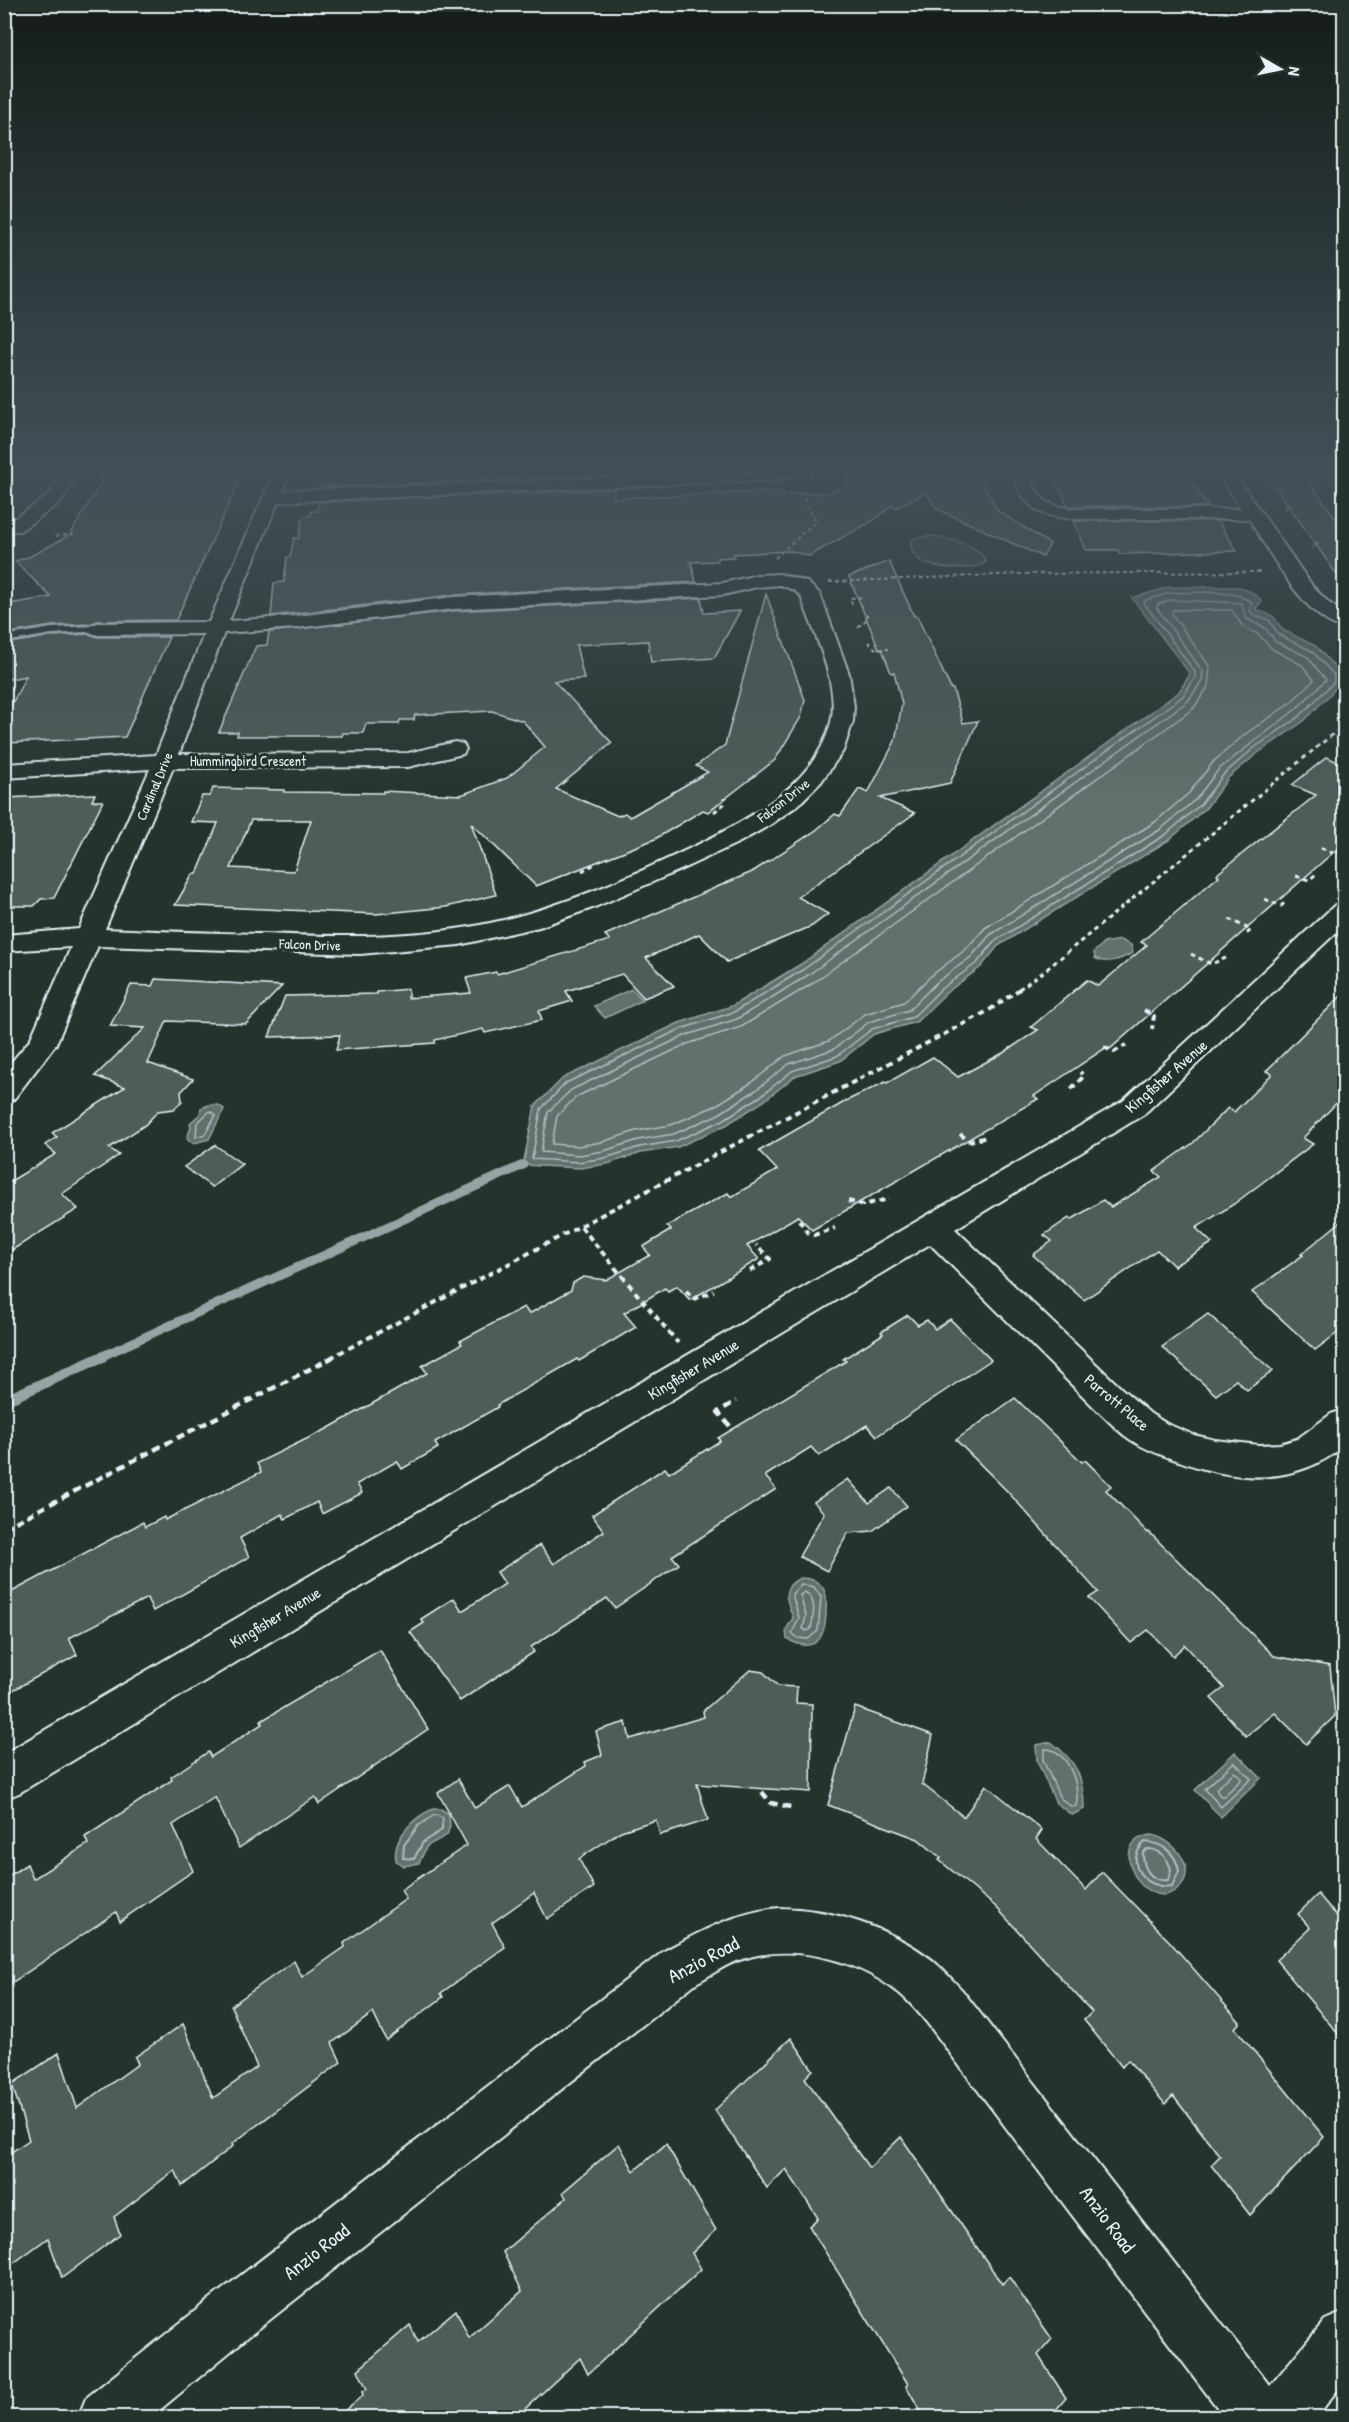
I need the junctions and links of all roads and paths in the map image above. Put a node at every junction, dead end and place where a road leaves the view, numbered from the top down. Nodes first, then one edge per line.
1 (236, 583) edge
2 (747, 583) edge
3 (794, 583) edge
4 (1301, 583) edge
5 (864, 597) dead end
6 (852, 604) dead end
7 (867, 614) dead end
8 (1344, 622) edge
9 (858, 627) dead end
10 (217, 628) junction
11 (98, 629) joint
12 (4, 639) edge
13 (867, 642) dead end
14 (888, 649) dead end
15 (1344, 725) edge
16 (455, 749) dead end
17 (165, 762) junction
18 (4, 771) edge
19 (724, 798) dead end
20 (714, 812) dead end
21 (1321, 848) dead end
22 (1344, 849) edge
23 (597, 863) dead end
24 (582, 871) dead end
25 (1316, 874) dead end
26 (1296, 876) dead end
27 (1265, 899) dead end
28 (1287, 901) dead end
29 (1344, 911) edge
30 (1229, 919) dead end
31 (1244, 936) dead end
32 (89, 937) junction
33 (4, 943) edge
34 (1191, 954) dead end
35 (1226, 958) dead end
36 (1144, 1010) dead end
37 (1152, 1029) dead end
38 (1126, 1045) dead end
39 (1104, 1047) dead end
40 (1080, 1072) dead end
41 (1071, 1089) dead end
42 (4, 1092) edge
43 (960, 1134) dead end
44 (988, 1137) dead end
45 (889, 1199) dead end
46 (848, 1201) dead end
47 (799, 1220) dead end
48 (581, 1227) junction
49 (933, 1227) junction
50 (835, 1228) dead end
51 (756, 1245) dead end
52 (750, 1271) dead end
53 (686, 1291) dead end
54 (714, 1291) dead end
55 (698, 1366) junction
56 (736, 1401) dead end
57 (1344, 1425) edge
58 (730, 1426) dead end
59 (4, 1528) edge
60 (4, 1778) edge
61 (762, 1792) dead end
62 (795, 1808) dead end
63 (1344, 2339) edge
64 (106, 2418) edge
65 (1260, 2418) edge
66 (1280, 2418) edge

1 - 10 street, Cardinal Drive
2 - 10 street, Falcon Drive
3 - 32 street, Falcon Drive
4 - 8 street
5 - 6 path
7 - 9 path
10 - 11 street, Falcon Drive
10 - 17 street, Cardinal Drive
11 - 12 lane
13 - 14 path
15 - 48 path
16 - 17 street, Hummingbird Crescent
17 - 18 street, Hummingbird Crescent
17 - 32 street, Cardinal Drive
19 - 20 path
21 - 22 path
23 - 24 path
25 - 26 path
27 - 28 path
29 - 49 street, Kingfisher Avenue
30 - 31 path
32 - 33 street, Falcon Drive
32 - 42 street, Cardinal Drive
34 - 35 path
36 - 37 path
38 - 39 path
40 - 41 path
43 - 44 path
45 - 46 path
47 - 50 path
48 - 55 path
48 - 59 path
49 - 55 street, Kingfisher Avenue
49 - 57 street, Parrott Place
51 - 52 path
53 - 54 path
55 - 60 street, Kingfisher Avenue
56 - 58 path
61 - 62 path
63 - 66 street
64 - 65 street, Anzio Road

